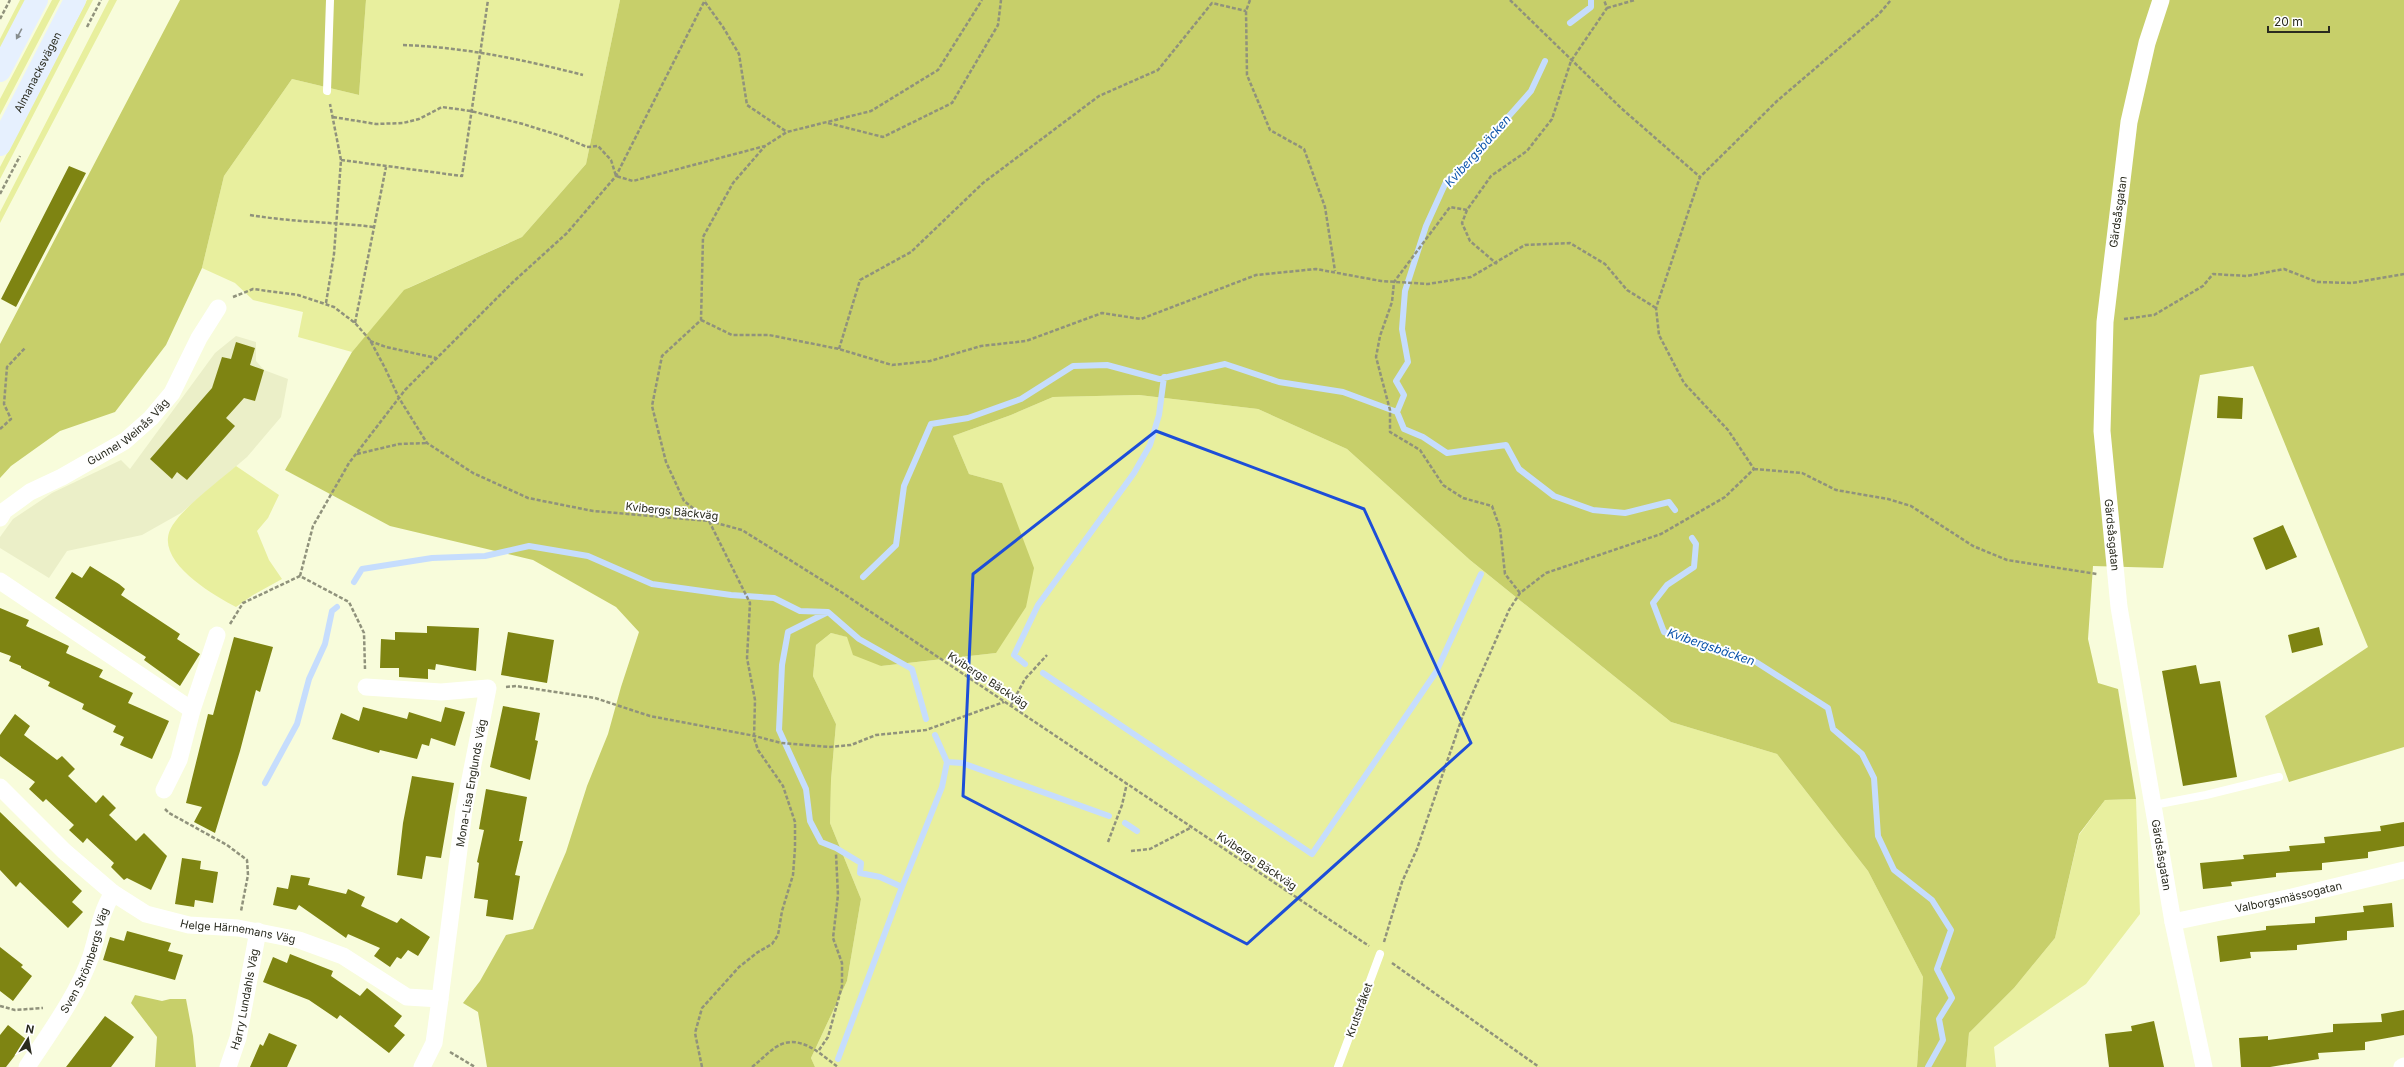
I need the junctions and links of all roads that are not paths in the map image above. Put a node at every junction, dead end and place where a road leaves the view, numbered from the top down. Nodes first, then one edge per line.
1 (37, 0) edge
2 (75, 0) edge
3 (330, 0) edge
4 (2161, 0) edge
5 (0, 71) edge
6 (327, 91) road end
7 (0, 145) edge
8 (218, 308) road end
9 (0, 518) edge
10 (0, 581) edge
11 (217, 634) road end
12 (366, 687) road end
13 (192, 710) junction
14 (2279, 777) dead end
15 (0, 787) edge
16 (164, 790) road end
17 (2154, 805) junction
18 (2404, 870) edge
19 (113, 893) junction
20 (2173, 922) junction
21 (258, 930) junction
22 (1380, 954) road end
23 (440, 999) junction
24 (27, 1067) edge
25 (228, 1067) edge
26 (422, 1067) edge
27 (1338, 1067) edge
28 (2204, 1067) edge

1 -> 5 main road
2 - 7 main road, Almanacksvägen
3 - 6 lane
4 - 17 street, Gärdsåsgatan
8 - 9 street, Gunnel Weinås Väg
10 - 13 street
11 - 13 street
12 - 23 street, Mona-Lisa Englunds Väg
13 - 16 street
14 - 17 lane
15 - 19 street, Helge Härnemans Väg
17 - 20 street, Gärdsåsgatan
18 - 20 street, Valborgsmässogatan
19 - 21 street, Helge Härnemans Väg
19 - 24 street, Sven Strömbergs Väg
20 - 28 street, Gärdsåsgatan
21 - 23 street, Helge Härnemans Väg
21 - 25 street, Harry Lundahls Väg
22 - 27 lane, Krutstråket
23 - 26 street

